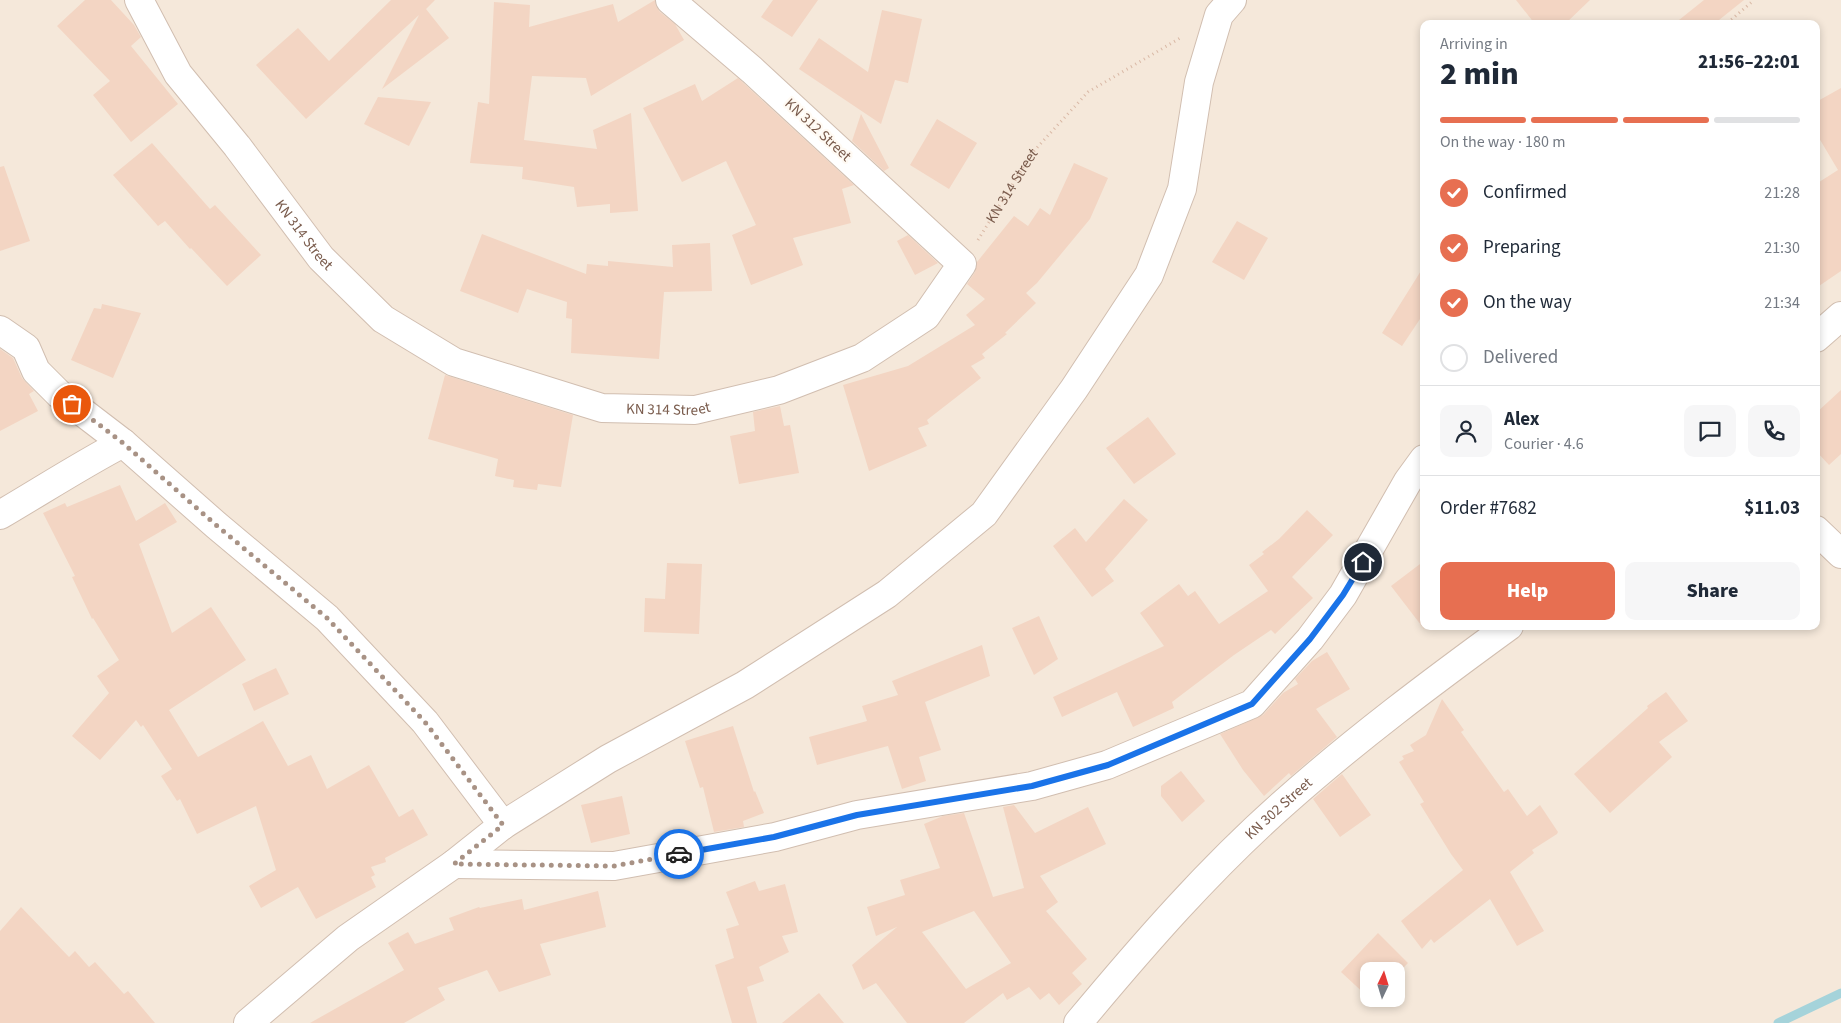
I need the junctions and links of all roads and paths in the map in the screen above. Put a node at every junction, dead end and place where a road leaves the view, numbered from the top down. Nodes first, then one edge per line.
1 (140, 0) edge
2 (670, 0) edge
3 (1754, 0) edge
4 (1226, 8) edge
5 (1731, 20) edge
6 (962, 264) junction
7 (1841, 316) edge
8 (0, 330) edge
9 (1820, 334) edge
10 (123, 443) junction
11 (1420, 464) edge
12 (0, 515) edge
13 (1820, 534) edge
14 (1841, 554) edge
15 (1504, 630) edge
16 (503, 825) junction
17 (454, 864) junction
18 (253, 1022) edge
19 (1078, 1023) edge

1 - 6 street, KN 314 Street
2 - 6 street, KN 312 Street
3 - 5 path
4 - 6 path, KN 314 Street
4 - 16 street
7 - 9 street
8 - 10 street
10 - 12 street
10 - 16 street
11 - 17 street
13 - 14 street
15 - 19 street, KN 302 Street
16 - 17 street
17 - 18 street

